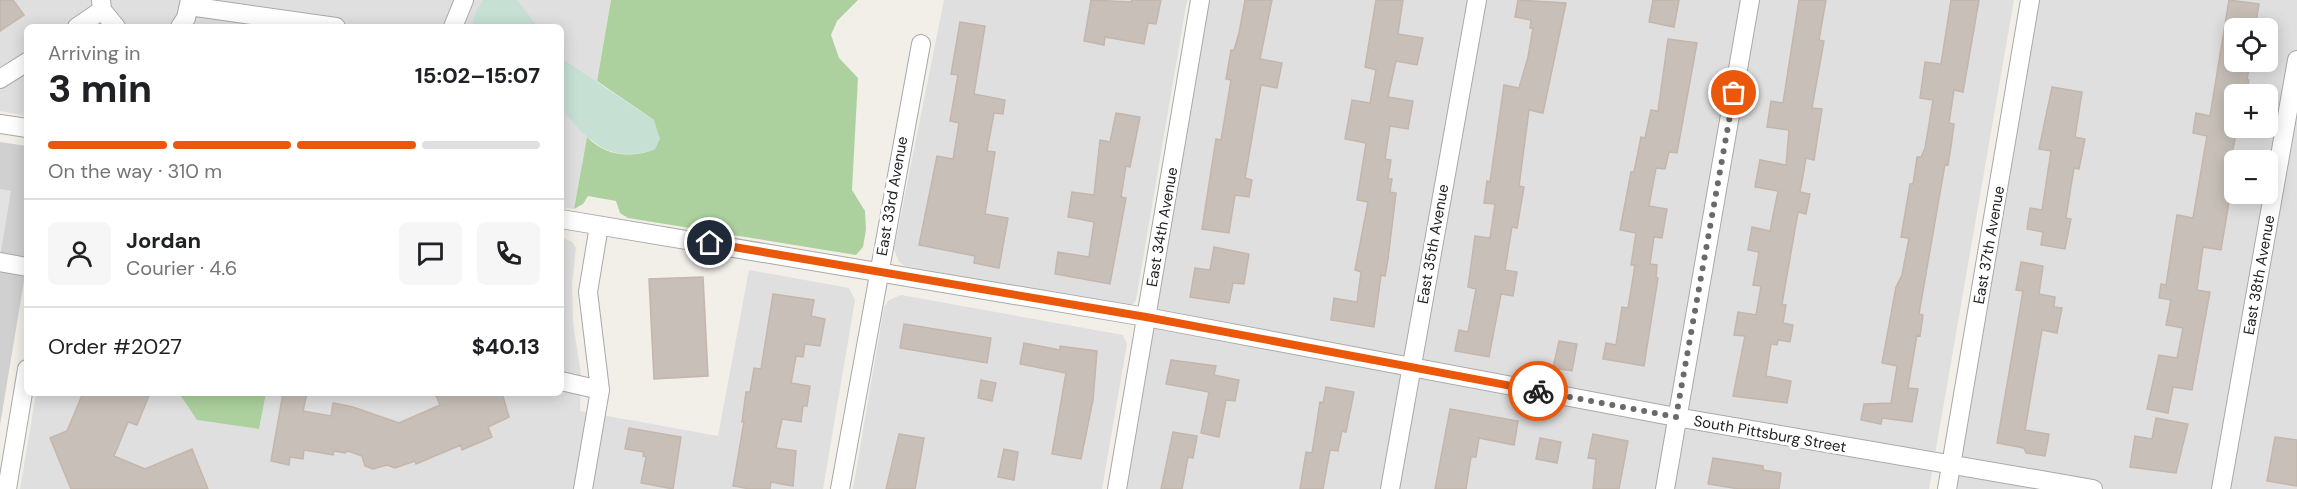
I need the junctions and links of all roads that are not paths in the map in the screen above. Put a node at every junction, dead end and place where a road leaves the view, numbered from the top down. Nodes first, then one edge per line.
1 (464, 0) edge
2 (1200, 0) edge
3 (1477, 0) edge
4 (1750, 0) edge
5 (2030, 0) edge
6 (190, 3) edge
7 (101, 5) edge
8 (80, 24) edge
9 (115, 24) edge
10 (181, 24) edge
11 (318, 24) edge
12 (454, 24) edge
13 (921, 44) dead end
14 (2297, 60) edge
15 (24, 64) edge
16 (0, 79) edge
17 (0, 124) edge
18 (24, 128) edge
19 (564, 220) edge
20 (599, 226) junction
21 (0, 262) edge
22 (24, 266) edge
23 (878, 273) junction
24 (1146, 317) junction
25 (1411, 367) junction
26 (564, 382) edge
27 (24, 388) edge
28 (600, 390) junction
29 (1676, 417) junction
30 (1951, 466) junction
31 (8, 489) edge
32 (583, 489) edge
33 (840, 489) edge
34 (1117, 489) edge
35 (1390, 489) edge
36 (1665, 489) edge
37 (1947, 489) edge
38 (2093, 489) edge
39 (2221, 489) edge

1 - 12 street
2 - 24 street, East 34th Avenue
3 - 25 street, East 35th Avenue
4 - 29 street
5 - 30 street, East 37th Avenue
6 - 10 street
6 - 11 street
7 - 8 street
7 - 9 street
13 - 23 street, East 33rd Avenue
14 - 39 street, East 38th Avenue
15 - 16 street
17 - 18 street
19 - 20 street, South Pittsburg Street
20 - 23 street, South Pittsburg Street
20 - 28 street
21 - 22 street
23 - 24 street, South Pittsburg Street
23 - 33 street, East 33rd Avenue
24 - 25 street, South Pittsburg Street
24 - 34 street, East 34th Avenue
25 - 29 street, South Pittsburg Street
25 - 35 street, East 35th Avenue
26 - 28 street
27 - 31 street
28 - 32 street
29 - 30 street, South Pittsburg Street
29 - 36 street
30 - 37 street, East 37th Avenue
30 - 38 street, South Pittsburg Street

